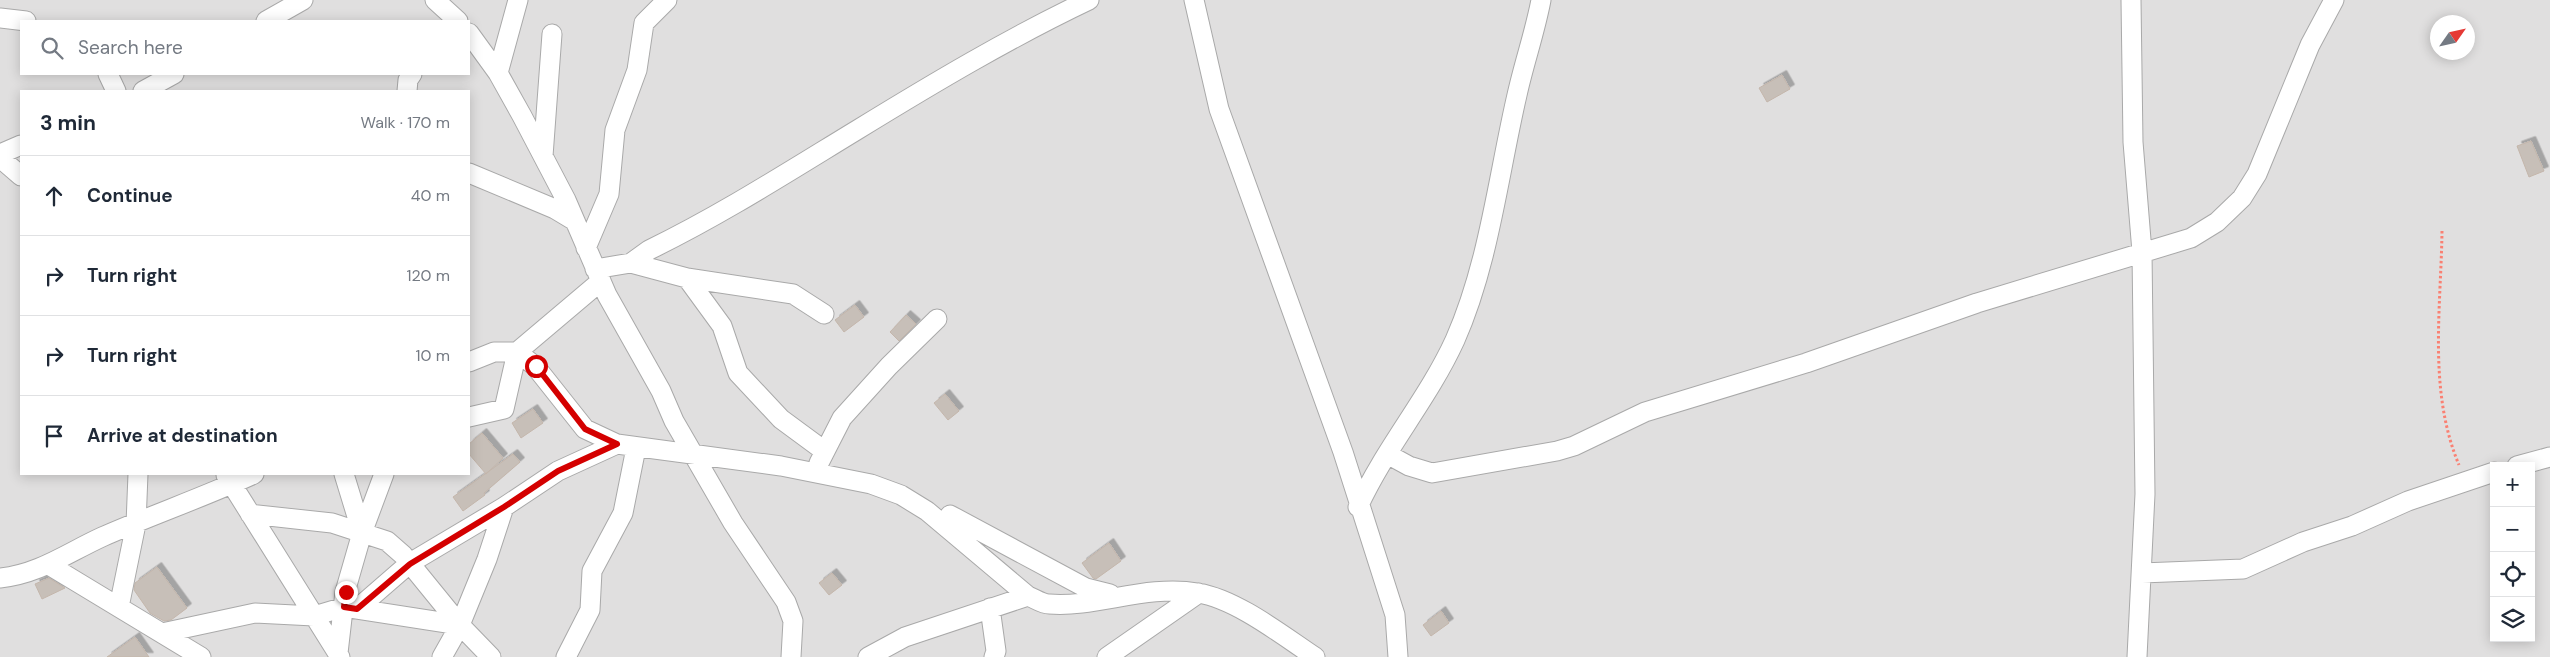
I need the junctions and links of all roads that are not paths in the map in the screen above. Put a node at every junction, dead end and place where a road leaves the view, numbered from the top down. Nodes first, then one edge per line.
1 (303, 0) edge
2 (518, 0) edge
3 (667, 0) edge
4 (1089, 0) edge
5 (1194, 0) edge
6 (1541, 0) edge
7 (2132, 0) edge
8 (2334, 0) edge
9 (0, 18) edge
10 (20, 20) edge
11 (268, 20) edge
12 (470, 34) edge
13 (552, 34) dead end
14 (498, 73) junction
15 (108, 75) edge
16 (172, 75) edge
17 (411, 75) edge
18 (116, 90) edge
19 (145, 90) edge
20 (408, 90) edge
21 (20, 146) edge
22 (0, 154) edge
23 (543, 156) junction
24 (0, 158) edge
25 (470, 173) edge
26 (20, 175) edge
27 (574, 221) junction
28 (586, 248) junction
29 (2142, 252) junction
30 (631, 263) junction
31 (598, 275) junction
32 (687, 278) junction
33 (824, 314) dead end
34 (937, 319) dead end
35 (517, 352) junction
36 (470, 362) edge
37 (470, 417) edge
38 (617, 444) junction
39 (819, 447) dead end
40 (636, 448) junction
41 (693, 454) junction
42 (1387, 454) junction
43 (2550, 456) edge
44 (2530, 462) edge
45 (814, 473) junction
46 (2490, 473) edge
47 (138, 475) edge
48 (249, 475) edge
49 (344, 475) edge
50 (384, 475) edge
51 (228, 479) edge
52 (1358, 506) junction
53 (504, 507) junction
54 (250, 514) junction
55 (950, 515) dead end
56 (136, 524) junction
57 (362, 533) junction
58 (410, 564) junction
59 (49, 565) junction
60 (2142, 573) junction
61 (20, 576) junction
62 (0, 578) edge
63 (0, 589) edge
64 (1199, 593) junction
65 (1028, 596) junction
66 (1117, 596) junction
67 (119, 607) junction
68 (350, 608) junction
69 (990, 608) junction
70 (314, 616) junction
71 (460, 626) junction
72 (162, 633) junction
73 (339, 655) edge
74 (201, 657) edge
75 (442, 657) edge
76 (492, 657) edge
77 (566, 657) edge
78 (791, 657) edge
79 (868, 657) edge
80 (994, 657) edge
81 (1108, 657) edge
82 (1315, 657) edge
83 (1398, 657) edge
84 (2137, 657) edge

1 - 11 street
2 - 14 street
3 - 28 street
4 - 30 street
5 - 52 street
6 - 42 street
7 - 29 street
8 - 29 street
9 - 10 street
12 - 14 street
13 - 23 street
14 - 23 street
15 - 18 street
16 - 19 street
17 - 20 street
21 - 22 street
23 - 27 street
24 - 26 street
25 - 27 street
27 - 28 street
28 - 31 street
29 - 42 street
29 - 60 street
30 - 31 street
30 - 32 street
31 - 35 street
31 - 41 street
32 - 33 street
32 - 39 street
34 - 45 street
35 - 36 street
35 - 37 street
35 - 38 street
38 - 40 street
38 - 53 street
40 - 41 street
40 - 77 street
41 - 45 street
41 - 78 street
42 - 52 street
43 - 44 street
45 - 65 street
46 - 60 street
47 - 56 street
48 - 51 street
49 - 57 street
50 - 57 street
51 - 54 street
51 - 56 street
52 - 83 street
53 - 58 street
53 - 71 street
54 - 57 street
54 - 70 street
55 - 66 street
56 - 59 street
56 - 67 street
57 - 58 street
57 - 68 street
58 - 68 street
58 - 71 street
59 - 61 street
59 - 67 street
60 - 84 street
61 - 62 street
61 - 63 street
64 - 66 street
64 - 81 street
64 - 82 street
65 - 66 street
65 - 69 street
67 - 72 street
68 - 70 street
68 - 71 street
68 - 73 street
69 - 79 street
69 - 80 street
70 - 72 street
70 - 73 street
71 - 75 street
71 - 76 street
72 - 74 street

